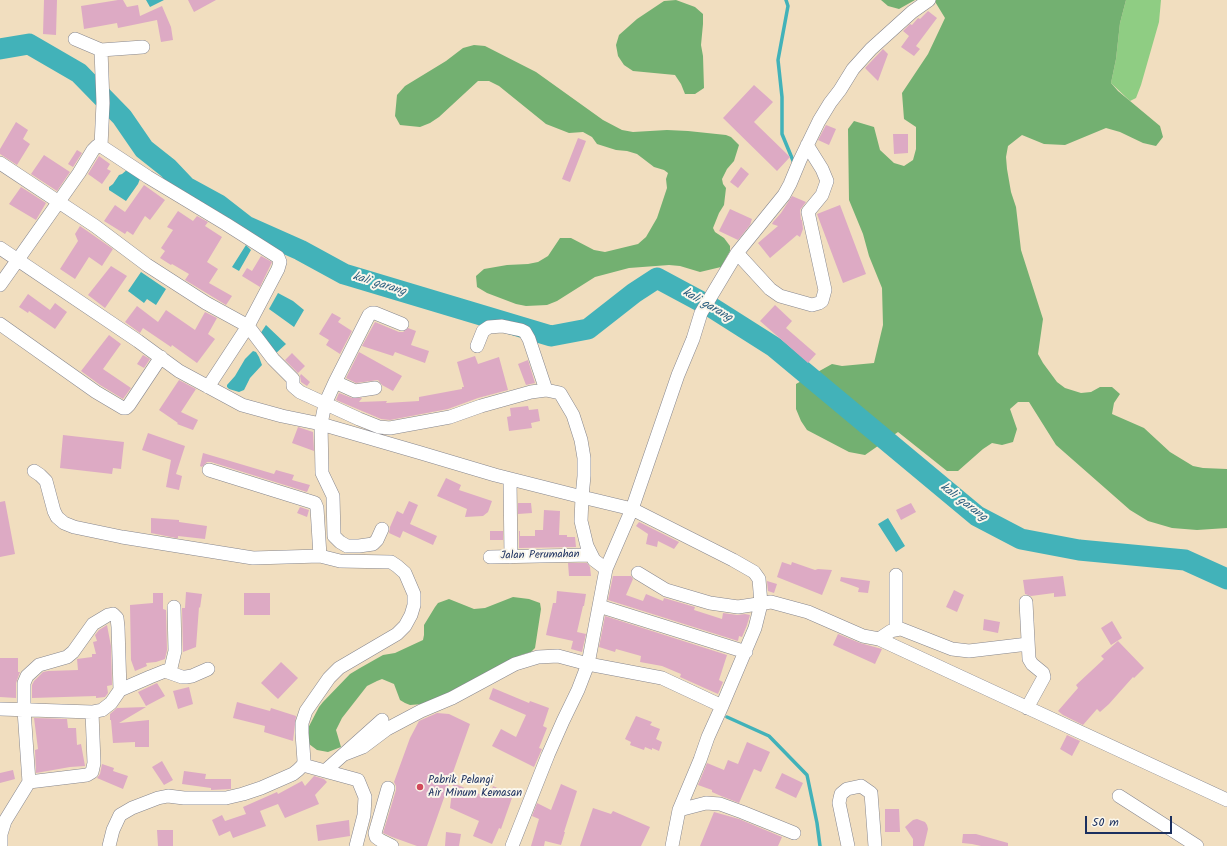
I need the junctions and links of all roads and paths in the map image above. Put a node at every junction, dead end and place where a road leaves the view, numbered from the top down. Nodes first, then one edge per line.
1 (929, 0) edge
2 (75, 39) dead end
3 (143, 47) dead end
4 (101, 50) junction
5 (807, 145) junction
6 (101, 146) junction
7 (0, 163) edge
8 (59, 201) junction
9 (0, 248) edge
10 (740, 256) junction
11 (18, 259) junction
12 (0, 285) edge
13 (0, 324) edge
14 (402, 324) dead end
15 (248, 326) junction
16 (477, 346) dead end
17 (160, 357) junction
18 (335, 382) junction
19 (208, 387) junction
20 (375, 388) dead end
21 (546, 390) junction
22 (326, 404) junction
23 (321, 424) junction
24 (208, 470) dead end
25 (34, 471) dead end
26 (510, 480) junction
27 (582, 497) junction
28 (632, 509) junction
29 (382, 529) dead end
30 (591, 555) junction
31 (320, 556) junction
32 (490, 557) dead end
33 (511, 557) junction
34 (606, 569) junction
35 (638, 573) dead end
36 (896, 575) dead end
37 (1026, 602) dead end
38 (762, 604) junction
39 (599, 606) junction
40 (174, 607) dead end
41 (896, 630) junction
42 (878, 639) junction
43 (1028, 644) junction
44 (746, 652) junction
45 (588, 664) junction
46 (208, 668) dead end
47 (170, 672) junction
48 (120, 690) junction
49 (722, 706) junction
50 (1027, 708) junction
51 (0, 709) edge
52 (24, 710) junction
53 (92, 712) junction
54 (382, 720) dead end
55 (345, 754) junction
56 (303, 765) junction
57 (325, 771) junction
58 (29, 782) junction
59 (388, 788) dead end
60 (1119, 796) dead end
61 (1227, 800) edge
62 (679, 810) junction
63 (794, 833) dead end
64 (2, 846) edge
65 (109, 846) edge
66 (356, 846) edge
67 (392, 846) edge
68 (512, 846) edge
69 (672, 846) edge
70 (848, 846) edge
71 (875, 846) edge
72 (1197, 846) edge

1 - 5 street
2 - 4 street
3 - 4 street
4 - 6 street
5 - 10 street
5 - 10 street
6 - 8 street
6 - 15 street
7 - 8 street
8 - 11 street
8 - 15 street
9 - 11 street
10 - 28 street
11 - 12 street
11 - 17 street
13 - 17 street
14 - 18 street
15 - 19 street
15 - 22 street
16 - 21 street
17 - 19 street
18 - 20 street
18 - 22 street
19 - 23 street
21 - 22 street
21 - 27 street
22 - 23 street
23 - 26 street
23 - 29 street
24 - 31 street
25 - 31 street
26 - 27 street
26 - 33 street
27 - 28 street
27 - 30 street
28 - 34 street
28 - 38 street
30 - 33 street, Jalan Perumahan
30 - 34 street
31 - 56 street
32 - 33 street, Jalan Perumahan
34 - 39 street
35 - 38 street
36 - 41 street
37 - 43 street
38 - 42 street
38 - 44 street
39 - 44 street
39 - 45 street
40 - 47 street
41 - 42 street
41 - 43 street
42 - 50 street
43 - 50 street
44 - 49 street
45 - 49 street
45 - 55 street
45 - 68 street
46 - 47 street
47 - 48 street
48 - 52 street
48 - 53 street
49 - 62 street
50 - 61 street
51 - 52 street
52 - 53 street
52 - 58 street
53 - 58 street
54 - 55 street
55 - 57 street
56 - 57 street
56 - 65 street
57 - 66 street
58 - 64 street
59 - 67 street
60 - 72 street
62 - 63 street
62 - 69 street
70 - 71 street

